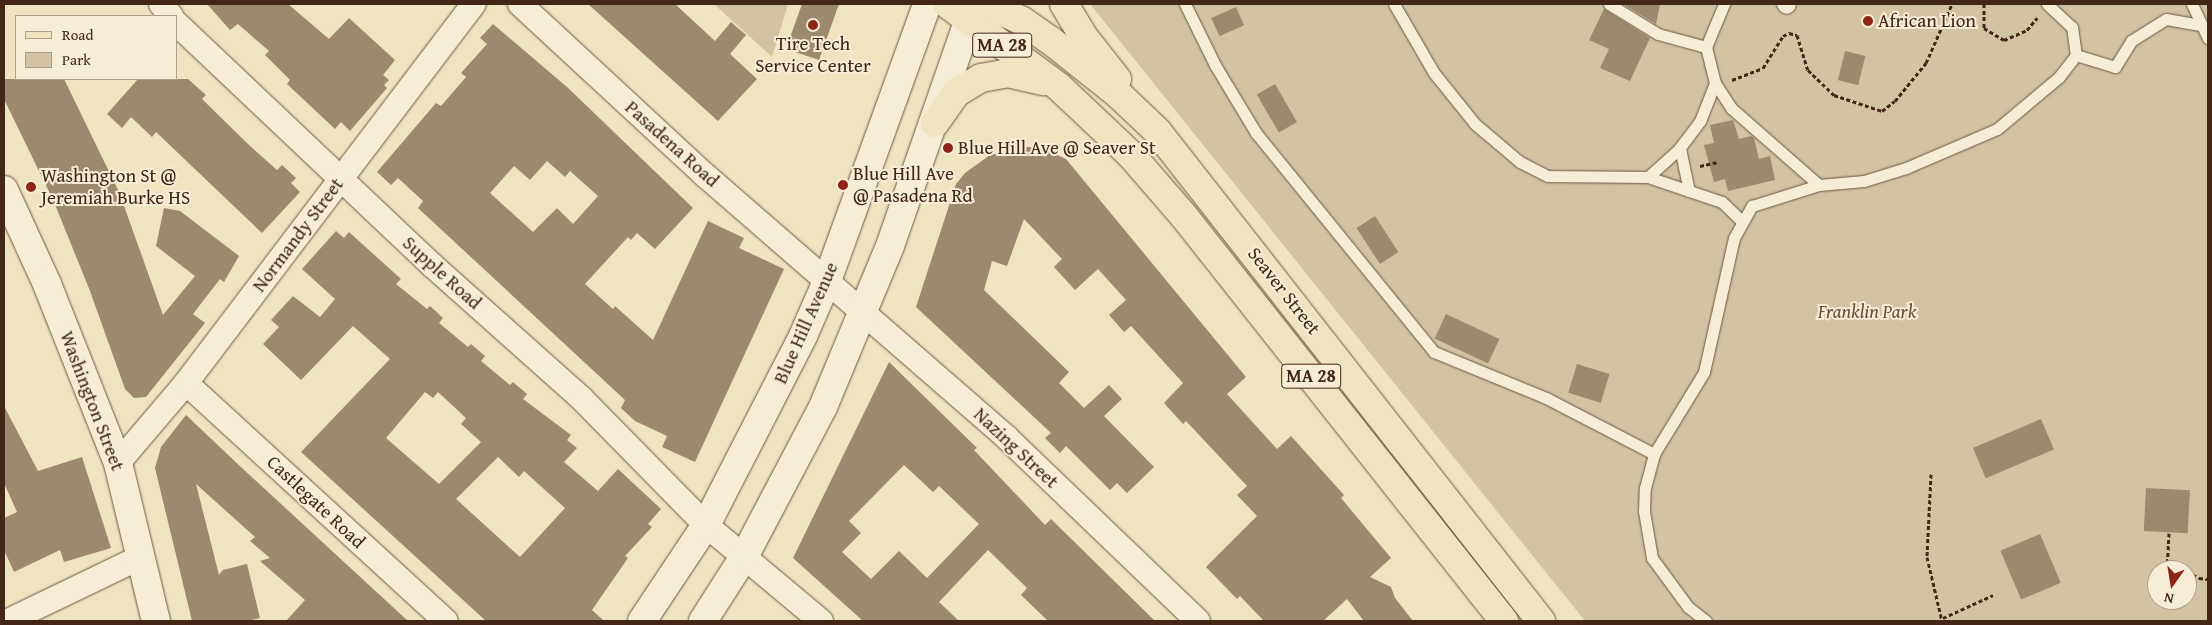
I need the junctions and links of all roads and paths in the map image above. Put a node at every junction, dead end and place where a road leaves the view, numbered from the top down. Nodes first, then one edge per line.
1 (161, 4) edge
2 (474, 4) edge
3 (520, 4) edge
4 (927, 4) edge
5 (947, 4) edge
6 (1064, 4) edge
7 (1185, 4) edge
8 (1394, 4) edge
9 (1609, 4) edge
10 (1724, 4) edge
11 (1952, 4) edge
12 (1984, 4) edge
13 (2192, 4) edge
14 (2047, 5) edge
15 (976, 10) edge
16 (170, 15) edge
17 (178, 24) edge
18 (2201, 24) junction
19 (2208, 39) edge
20 (1706, 47) junction
21 (2076, 55) junction
22 (1715, 83) junction
23 (1058, 86) junction
24 (935, 123) junction
25 (1157, 131) junction
26 (1680, 148) junction
27 (1648, 177) junction
28 (340, 179) junction
29 (1820, 185) junction
30 (4, 190) edge
31 (1689, 191) junction
32 (1742, 221) junction
33 (827, 281) junction
34 (864, 313) junction
35 (186, 383) junction
36 (1654, 454) junction
37 (118, 463) junction
38 (1932, 474) dead end
39 (706, 525) junction
40 (2169, 533) dead end
41 (745, 555) junction
42 (141, 557) junction
43 (2167, 560) edge
44 (1992, 595) dead end
45 (1942, 620) edge
46 (8, 621) edge
47 (156, 621) edge
48 (446, 621) edge
49 (642, 621) edge
50 (703, 621) edge
51 (821, 621) edge
52 (1198, 621) edge
53 (1504, 621) edge
54 (1541, 621) edge
55 (1706, 621) edge

1 - 16 street
2 - 28 street, Normandy Street
3 - 33 street, Pasadena Road
4 - 33 main road, Blue Hill Avenue
5 - 15 main road, Seaver Street / MA 28
6 - 25 main road, MA 28
7 - 36 lane
8 - 27 lane
9 - 20 lane
10 - 20 lane
11 - 22 path
12 - 14 path
13 - 18 lane
14 - 21 lane
15 - 23 main road, Seaver Street / MA 28
15 - 24 main road
15 - 25 main road, Seaver Street
17 - 28 street, Supple Road
18 - 19 lane
18 - 21 lane
20 - 22 lane
21 - 29 lane
22 - 26 lane
22 - 29 lane
23 - 24 main road
23 - 53 main road, Seaver Street / MA 28
24 - 34 main road
25 - 54 main road, Seaver Street / MA 28
26 - 27 lane
26 - 31 lane
27 - 31 lane
28 - 35 street, Normandy Street
28 - 39 street, Supple Road
29 - 32 lane
30 - 37 main road, Washington Street
31 - 32 lane
32 - 36 lane
33 - 34 street, Nazing Street
33 - 39 main road, Blue Hill Avenue
34 - 41 main road
34 - 52 street, Nazing Street
35 - 37 street, Normandy Street
35 - 48 street, Castlegate Road
36 - 55 lane
37 - 42 main road, Washington Street
38 - 45 path
39 - 41 street, Supple Road
39 - 49 main road, Blue Hill Avenue
40 - 43 path
41 - 50 main road
41 - 51 street, Supple Road
42 - 46 street
42 - 47 main road, Washington Street
44 - 45 path

